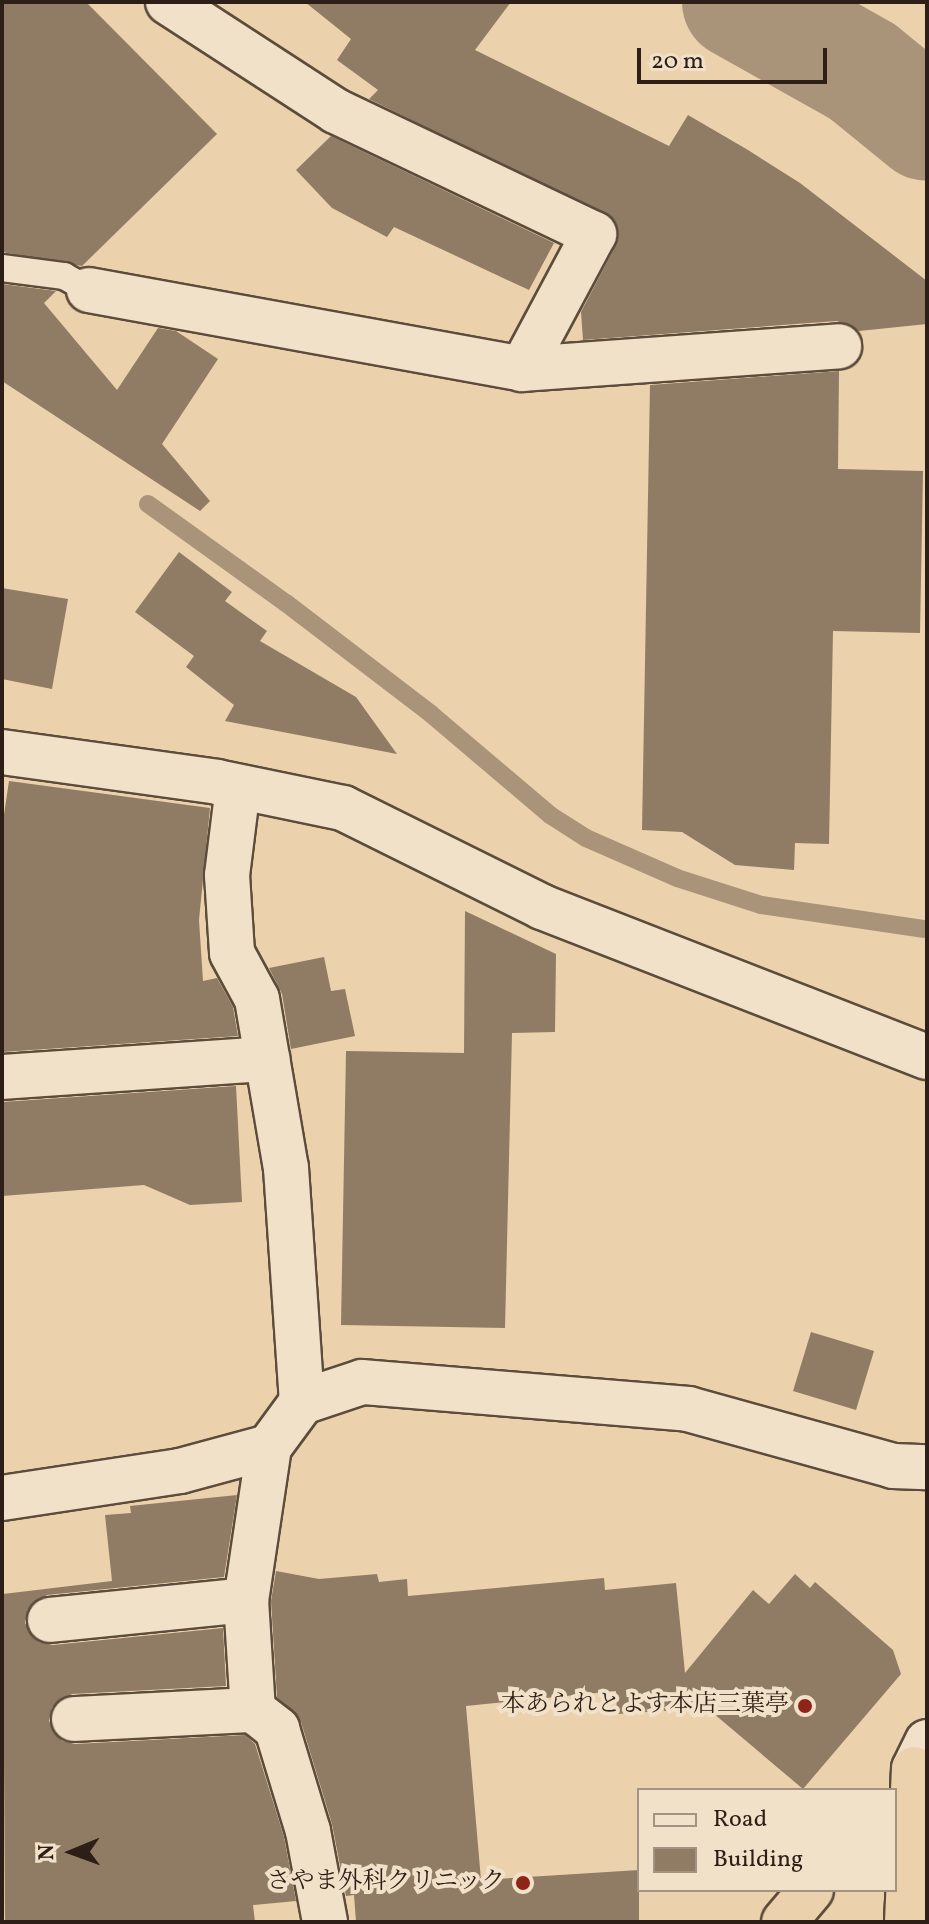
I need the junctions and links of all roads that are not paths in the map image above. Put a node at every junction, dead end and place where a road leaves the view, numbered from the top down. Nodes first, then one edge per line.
1 (168, 2) edge
2 (2, 268) edge
3 (89, 290) joint
4 (839, 346) dead end
5 (522, 369) junction
6 (2, 752) edge
7 (238, 787) junction
8 (927, 1057) edge
9 (267, 1059) junction
10 (2, 1077) edge
11 (302, 1402) junction
12 (269, 1447) junction
13 (927, 1467) edge
14 (2, 1498) edge
15 (246, 1600) junction
16 (50, 1620) dead end
17 (253, 1710) junction
18 (74, 1719) dead end
19 (916, 1764) edge
20 (809, 1892) edge
21 (325, 1922) edge
22 (784, 1922) edge
23 (907, 1922) edge

1 - 5 street
2 - 3 lane
3 - 5 street
4 - 5 street
6 - 7 street
7 - 8 street
7 - 9 street
9 - 10 street
9 - 11 street
11 - 12 street
11 - 13 street
12 - 14 street
12 - 15 street
15 - 16 street
15 - 17 street
17 - 18 street
17 - 21 street
19 - 23 highway
20 - 22 highway

